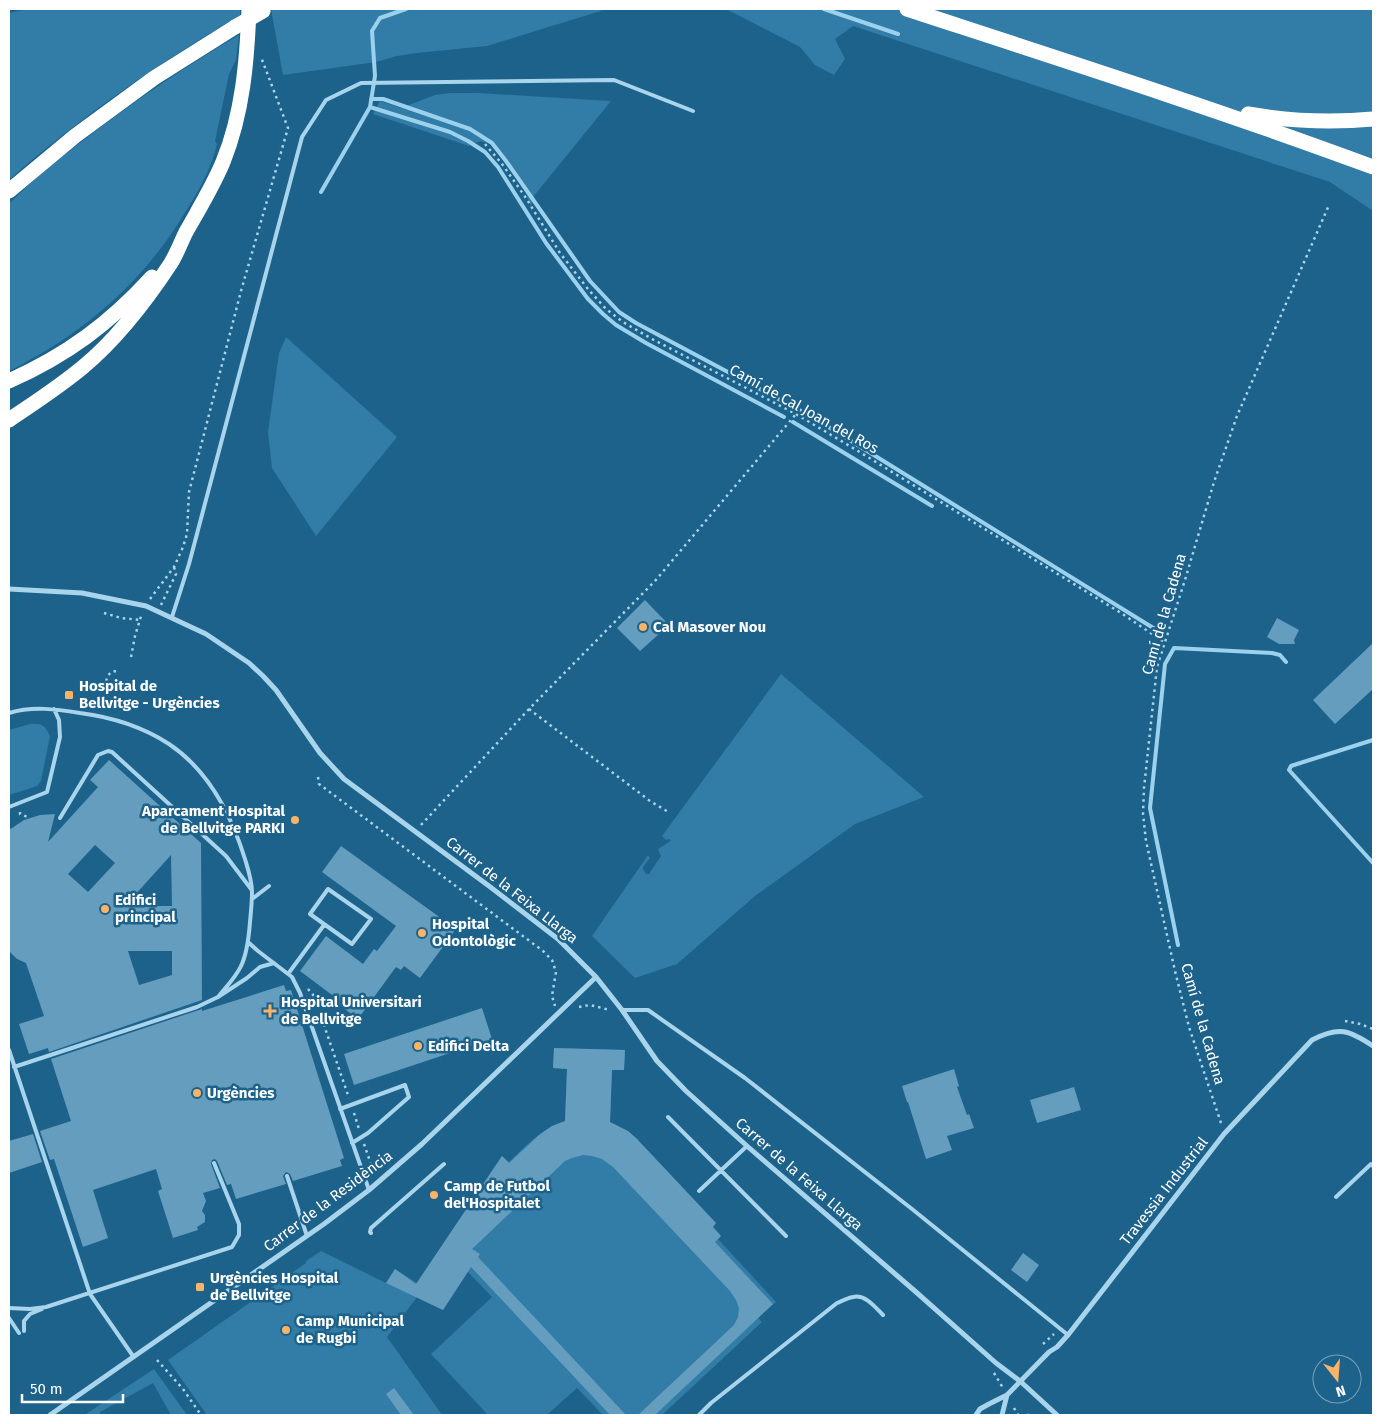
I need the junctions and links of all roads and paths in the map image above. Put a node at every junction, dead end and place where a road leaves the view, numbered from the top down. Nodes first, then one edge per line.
1 (907, 9) edge
2 (260, 10) edge
3 (261, 55) dead end
4 (1161, 92) junction
5 (693, 111) dead end
6 (1373, 119) edge
7 (485, 144) dead end
8 (1373, 166) edge
9 (9, 191) edge
10 (1330, 205) dead end
11 (185, 234) junction
12 (9, 381) edge
13 (796, 414) junction
14 (9, 420) edge
15 (174, 567) junction
16 (9, 590) edge
17 (150, 598) dead end
18 (162, 603) dead end
19 (104, 613) dead end
20 (142, 613) dead end
21 (172, 617) junction
22 (140, 620) junction
23 (1164, 642) junction
24 (131, 657) dead end
25 (120, 672) dead end
26 (109, 687) dead end
27 (102, 702) dead end
28 (9, 708) edge
29 (54, 709) junction
30 (529, 709) junction
31 (101, 710) dead end
32 (14, 711) junction
33 (9, 713) edge
34 (318, 777) dead end
35 (9, 808) edge
36 (670, 813) dead end
37 (60, 818) dead end
38 (414, 832) junction
39 (269, 886) dead end
40 (252, 890) junction
41 (252, 899) junction
42 (324, 925) junction
43 (248, 942) junction
44 (274, 963) junction
45 (289, 972) junction
46 (596, 977) junction
47 (218, 997) junction
48 (554, 1000) dead end
49 (622, 1010) junction
50 (1373, 1046) edge
51 (9, 1050) edge
52 (14, 1067) junction
53 (352, 1105) junction
54 (340, 1109) junction
55 (668, 1116) dead end
56 (1224, 1134) junction
57 (362, 1137) junction
58 (352, 1143) junction
59 (747, 1146) junction
60 (214, 1163) dead end
61 (444, 1164) dead end
62 (1373, 1166) edge
63 (372, 1167) dead end
64 (722, 1170) junction
65 (287, 1176) dead end
66 (369, 1190) junction
67 (699, 1191) dead end
68 (1336, 1197) dead end
69 (371, 1233) dead end
70 (307, 1236) junction
71 (786, 1236) dead end
72 (90, 1294) junction
73 (46, 1307) junction
74 (9, 1308) edge
75 (883, 1315) dead end
76 (9, 1318) edge
77 (24, 1331) dead end
78 (19, 1333) dead end
79 (1068, 1335) junction
80 (133, 1356) junction
81 (157, 1360) dead end
82 (1020, 1381) junction
83 (1007, 1395) junction
84 (50, 1415) edge
85 (201, 1415) edge
86 (699, 1415) edge
87 (976, 1415) edge
88 (1002, 1415) edge
89 (1057, 1415) edge

1 - 4 highway
2 - 9 highway, bridge
2 - 11 highway
3 - 15 path
4 - 6 highway
4 - 8 highway
5 - 21 lane
7 - 13 path, Camí de Cal Joan del Ros
10 - 23 path, Camí de la Cadena
11 - 12 highway
11 - 14 highway
13 - 23 path, Camí de Cal Joan del Ros
13 - 30 path
15 - 17 path
15 - 18 path
16 - 21 street, Carrer de la Feixa Llarga
19 - 22 path
20 - 22 path
21 - 38 street, Carrer de la Feixa Llarga
22 - 24 path
23 - 56 path, Camí de la Cadena
25 - 26 path
27 - 31 path
28 - 32 lane
29 - 32 lane
29 - 35 lane
29 - 40 lane
30 - 36 path
30 - 38 path
32 - 33 lane
34 - 48 path, Carrer de la Feixa Llarga
37 - 40 lane
38 - 46 street, Carrer de la Feixa Llarga
39 - 41 lane
40 - 41 lane
41 - 43 lane
42 - 42 lane
42 - 45 lane
43 - 44 lane
43 - 47 lane
44 - 45 lane
44 - 47 lane
45 - 53 path
45 - 54 lane
46 - 49 street, Carrer de la Feixa Llarga
46 - 66 street, Carrer de la Residència
47 - 52 lane
49 - 59 street, Carrer de la Feixa Llarga
49 - 79 lane
50 - 56 street, Travessia Industrial
51 - 52 lane
52 - 72 lane
53 - 54 lane
53 - 57 path
53 - 57 lane
54 - 58 lane
55 - 64 lane
56 - 79 street, Travessia Industrial
57 - 58 lane
57 - 63 path
58 - 66 lane
59 - 64 lane
59 - 82 street, Carrer de la Feixa Llarga
60 - 72 lane
61 - 69 lane
62 - 68 lane
64 - 67 lane
64 - 71 lane
65 - 70 lane
66 - 70 street, Carrer de la Residència
70 - 80 street, Carrer de la Residència
72 - 73 lane
72 - 80 lane
73 - 74 lane
73 - 77 lane
75 - 86 lane
76 - 78 lane
79 - 82 street, Travessia Industrial
80 - 84 street, Carrer de la Residència
81 - 85 path
82 - 83 street, Travessia Industrial
82 - 89 street, Carrer de la Feixa Llarga
83 - 87 street, Travessia Industrial
83 - 88 street, Travessia Industrial

